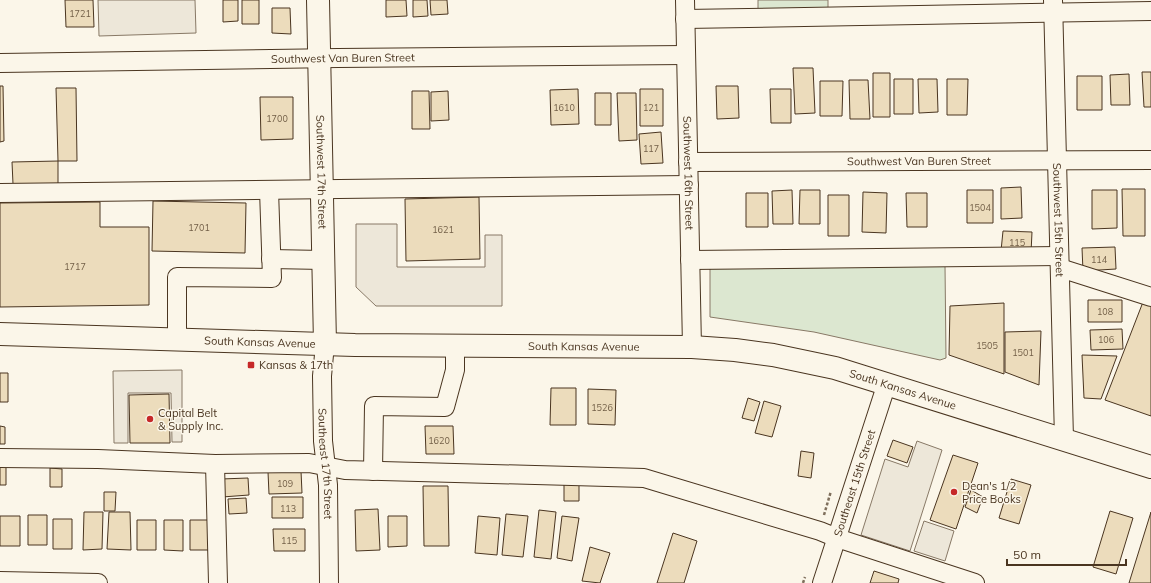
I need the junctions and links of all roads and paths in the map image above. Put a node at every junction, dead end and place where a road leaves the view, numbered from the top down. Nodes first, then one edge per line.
1 (318, 0) edge
2 (684, 0) edge
3 (1054, 6) edge
4 (1151, 11) edge
5 (685, 19) junction
6 (686, 55) junction
7 (319, 58) junction
8 (0, 63) edge
9 (1057, 160) junction
10 (1151, 160) edge
11 (688, 162) junction
12 (689, 185) junction
13 (269, 190) junction
14 (322, 190) junction
15 (0, 193) edge
16 (271, 259) junction
17 (323, 260) junction
18 (690, 260) junction
19 (1059, 262) junction
20 (1151, 297) edge
21 (0, 334) edge
22 (177, 340) junction
23 (324, 344) junction
24 (455, 346) junction
25 (692, 347) junction
26 (887, 383) junction
27 (1064, 439) junction
28 (0, 458) edge
29 (216, 464) junction
30 (326, 466) junction
31 (1151, 467) edge
32 (373, 471) junction
33 (837, 538) junction
34 (0, 581) edge
35 (98, 583) edge
36 (218, 583) edge
37 (330, 583) edge
38 (822, 583) edge
39 (975, 583) edge

1 - 7 main road, Southwest 17th Street
2 - 5 street, Southwest 16th Street
3 - 4 street
3 - 5 street
3 - 9 street, Southwest 15th Street
5 - 6 street, Southwest 16th Street
6 - 7 street, Southwest Van Buren Street
6 - 11 street, Southwest 16th Street
7 - 8 street, Southwest Van Buren Street
7 - 14 main road, Southwest 17th Street
9 - 10 street, Southwest Van Buren Street
9 - 11 street, Southwest Van Buren Street
9 - 19 street, Southwest 15th Street
11 - 12 street, Southwest 16th Street
12 - 14 street
12 - 18 street, Southwest 16th Street
13 - 14 street
13 - 15 street
13 - 16 street
14 - 17 main road, Southwest 17th Street
16 - 17 street
16 - 22 street
17 - 23 main road, Southwest 17th Street
18 - 19 street
18 - 25 street, Southwest 16th Street
19 - 20 street
19 - 27 street, Southwest 15th Street
21 - 22 main road, South Kansas Avenue
22 - 23 main road, South Kansas Avenue
23 - 24 main road, South Kansas Avenue
23 - 30 street, Southeast 17th Street
24 - 25 main road, South Kansas Avenue
24 - 32 street
25 - 26 main road, South Kansas Avenue
26 - 27 main road, South Kansas Avenue
26 - 33 street, Southeast 15th Street
27 - 31 main road, South Kansas Avenue
28 - 29 street
29 - 30 street
29 - 36 street
30 - 32 street
30 - 37 street, Southeast 17th Street
32 - 33 street
33 - 38 street, Southeast 15th Street
33 - 39 street
34 - 35 street

